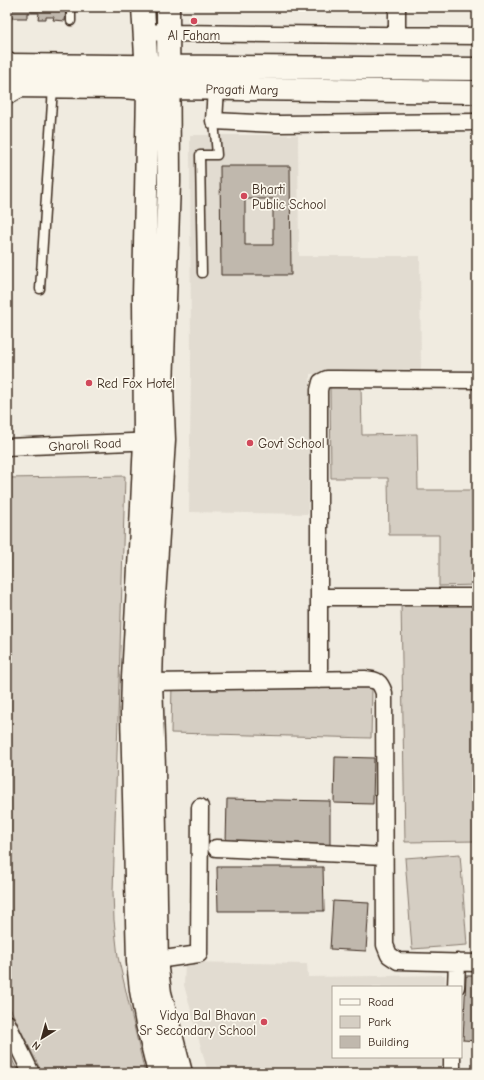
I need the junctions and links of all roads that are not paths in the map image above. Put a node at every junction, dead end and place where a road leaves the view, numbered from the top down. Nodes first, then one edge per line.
1 (71, 7) edge
2 (143, 7) edge
3 (168, 7) edge
4 (397, 7) edge
5 (71, 21) dead end
6 (144, 32) junction
7 (168, 33) junction
8 (397, 36) junction
9 (477, 36) edge
10 (7, 65) edge
11 (168, 66) junction
12 (147, 67) junction
13 (477, 69) edge
14 (7, 86) edge
15 (44, 86) junction
16 (158, 88) junction
17 (216, 88) junction
18 (477, 92) edge
19 (7, 101) edge
20 (214, 120) junction
21 (477, 122) edge
22 (202, 273) dead end
23 (40, 289) dead end
24 (477, 380) edge
25 (154, 441) junction
26 (7, 447) edge
27 (319, 597) junction
28 (477, 597) edge
29 (142, 680) junction
30 (319, 680) junction
31 (200, 807) dead end
32 (216, 848) dead end
33 (385, 856) junction
34 (157, 960) junction
35 (457, 962) junction
36 (477, 963) edge
37 (456, 986) edge
38 (7, 1023) edge
39 (452, 1058) edge
40 (31, 1073) edge
41 (159, 1073) edge
42 (181, 1073) edge
43 (452, 1073) edge

1 - 5 lane
2 - 6 street
3 - 7 street
4 - 8 street
6 - 7 street
6 - 12 street
7 - 8 street
7 - 11 street
8 - 9 street
10 - 12 street, Pragati Marg
11 - 12 street, Pragati Marg
11 - 13 street, Pragati Marg
11 - 16 street
12 - 16 street
14 - 15 street, Pragati Marg
15 - 16 street, Pragati Marg
15 - 19 lane
15 - 23 lane
16 - 17 street, Pragati Marg
16 - 25 street
17 - 18 street, Pragati Marg
17 - 20 street
20 - 21 street
20 - 22 lane
24 - 27 street
25 - 26 street, Gharoli Road
25 - 29 street
27 - 28 street
27 - 30 street
29 - 30 street
29 - 34 street
29 - 41 street
30 - 33 street
31 - 34 street
32 - 33 street
33 - 35 street
34 - 42 street
35 - 36 street
35 - 37 street
38 - 40 street
39 - 43 street

